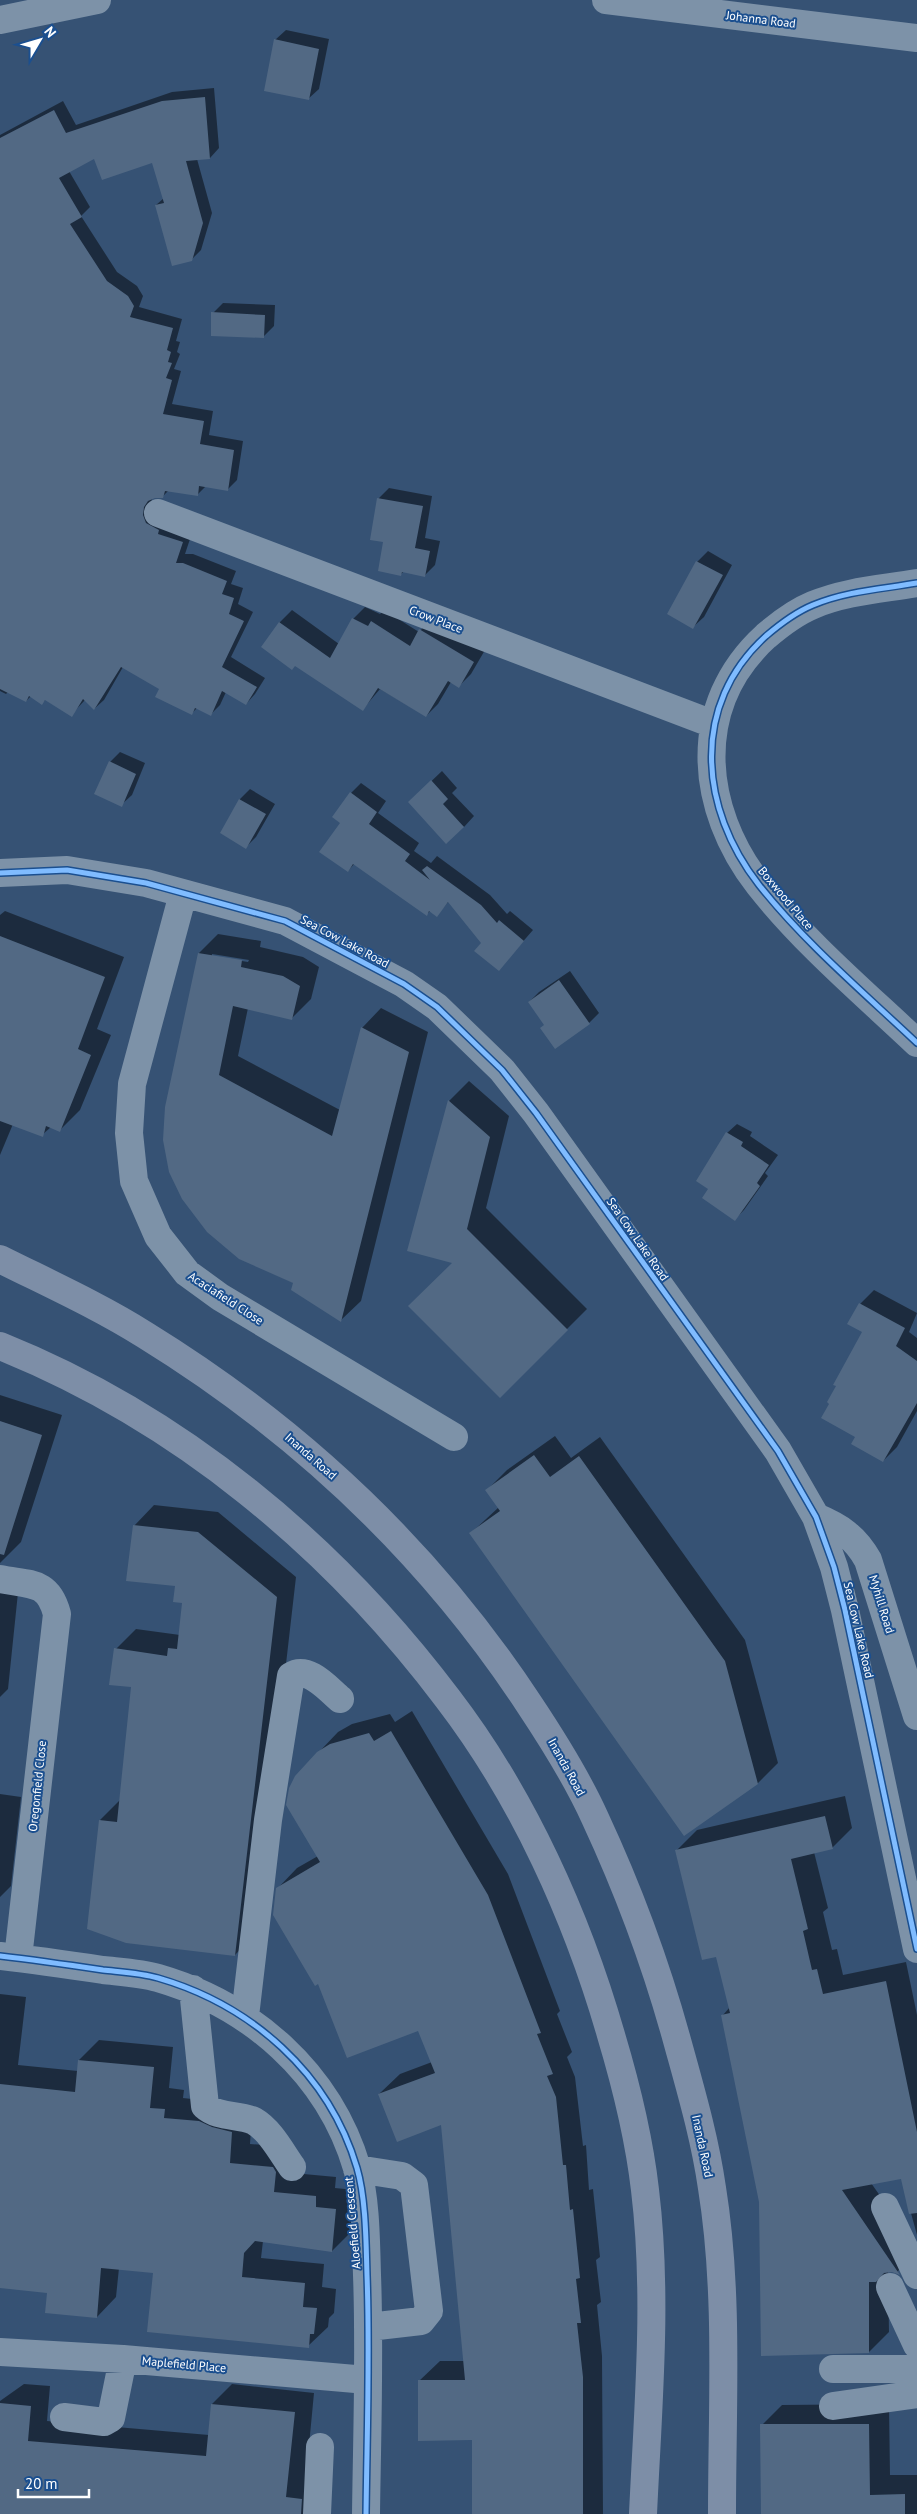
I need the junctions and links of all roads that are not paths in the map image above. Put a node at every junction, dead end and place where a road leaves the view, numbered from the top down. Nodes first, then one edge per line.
1 (97, 0) edge
2 (606, 0) edge
3 (0, 20) edge
4 (917, 38) edge
5 (158, 513) dead end
6 (917, 583) edge
7 (713, 724) junction
8 (0, 873) edge
9 (183, 894) junction
10 (917, 1043) edge
11 (0, 1259) edge
12 (0, 1346) edge
13 (454, 1437) dead end
14 (816, 1517) junction
15 (0, 1579) edge
16 (340, 1699) dead end
17 (917, 1716) edge
18 (917, 1949) edge
19 (9, 1957) edge
20 (193, 1989) junction
21 (245, 2016) junction
22 (292, 2167) dead end
23 (358, 2169) junction
24 (885, 2207) dead end
25 (917, 2275) edge
26 (890, 2287) dead end
27 (369, 2327) junction
28 (917, 2345) edge
29 (0, 2352) edge
30 (124, 2359) junction
31 (833, 2369) dead end
32 (917, 2369) edge
33 (367, 2380) junction
34 (917, 2394) edge
35 (833, 2406) dead end
36 (64, 2417) dead end
37 (320, 2447) dead end
38 (317, 2514) edge
39 (366, 2514) edge
40 (643, 2514) edge
41 (722, 2514) edge

1 - 3 street
2 - 4 street, Johanna Road
5 - 7 street, Crow Place
6 - 7 street, Boxwood Place
7 - 10 street, Boxwood Place
8 - 9 street, Sea Cow Lake Road
9 - 13 street, Acaciafield Close
9 - 14 street, Sea Cow Lake Road
11 - 41 main road, Inanda Road
12 - 40 main road
14 - 17 street, Myhill Road
14 - 18 street, Sea Cow Lake Road
15 - 19 street, Oregonfield Close
16 - 21 street
19 - 20 street, Aloefield Crescent
20 - 21 street, Aloefield Crescent
20 - 22 street
21 - 23 street, Aloefield Crescent
23 - 27 street, Aloefield Crescent
23 - 27 street
24 - 25 street
26 - 28 street
27 - 33 street, Aloefield Crescent
29 - 30 street, Maplefield Place
30 - 33 street, Maplefield Place
30 - 36 street
31 - 32 street
33 - 39 street, Aloefield Crescent
34 - 35 street
37 - 38 street

